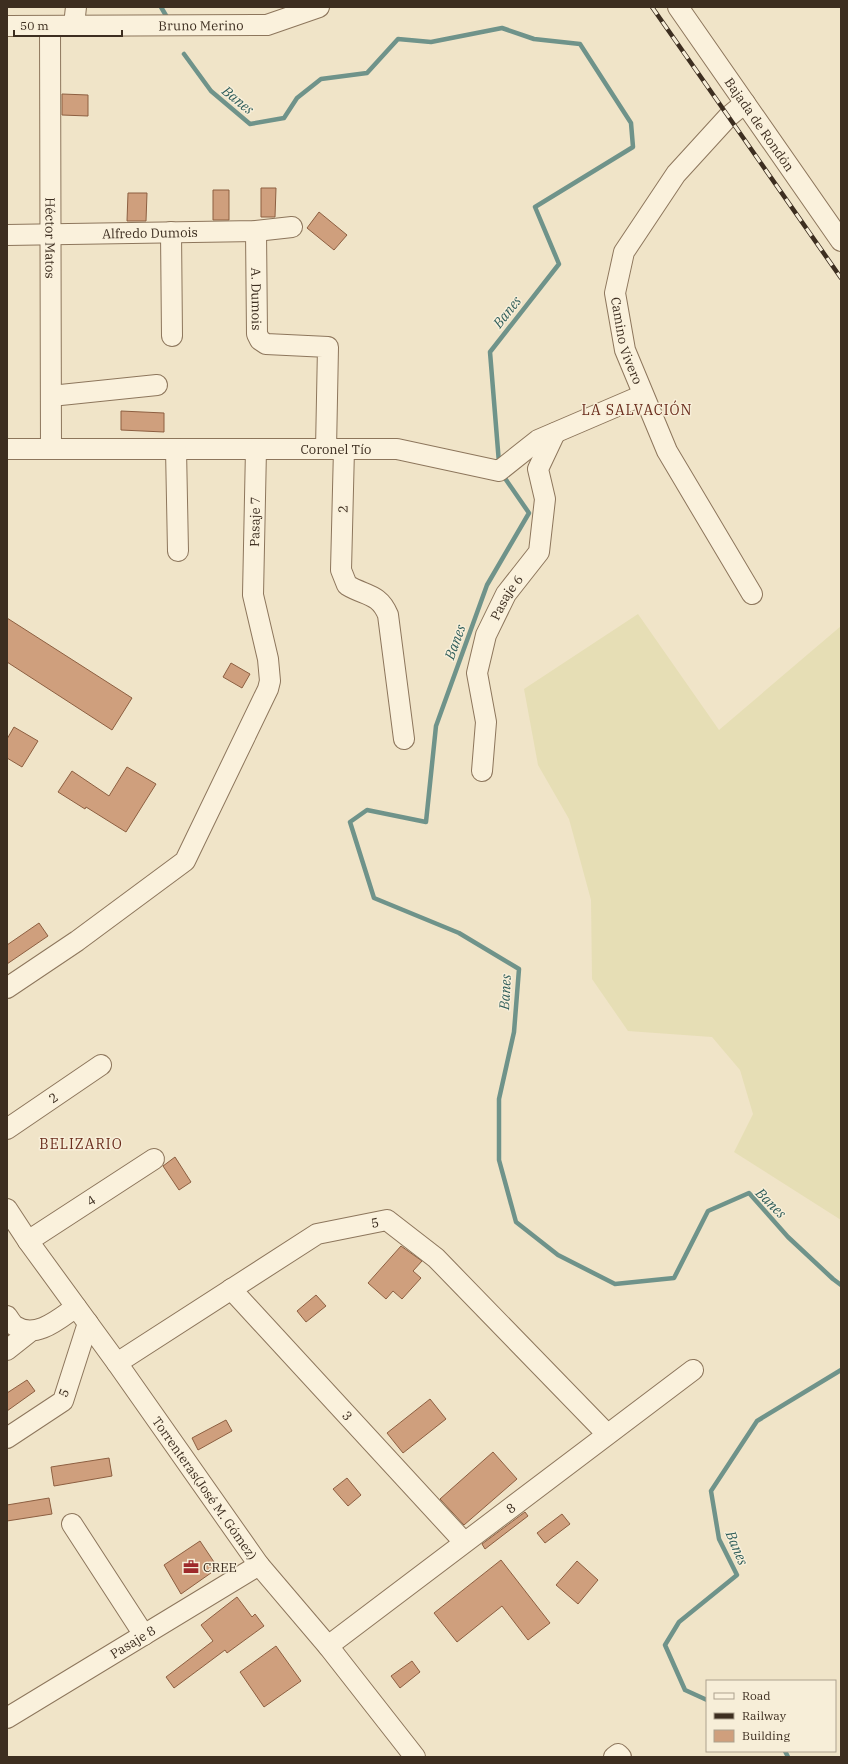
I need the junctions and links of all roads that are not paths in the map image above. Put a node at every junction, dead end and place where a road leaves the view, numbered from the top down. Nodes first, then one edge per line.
1 (319, 7) edge
2 (678, 7) edge
3 (75, 16) edge
4 (7, 26) edge
5 (50, 26) junction
6 (745, 104) junction
7 (292, 227) dead end
8 (256, 231) junction
9 (171, 232) junction
10 (7, 235) edge
11 (50, 235) junction
12 (841, 241) edge
13 (172, 336) dead end
14 (157, 385) dead end
15 (643, 394) junction
16 (51, 396) junction
17 (555, 432) junction
18 (7, 449) edge
19 (51, 449) junction
20 (176, 449) junction
21 (256, 449) junction
22 (335, 449) junction
23 (178, 551) dead end
24 (752, 594) dead end
25 (404, 739) dead end
26 (482, 771) dead end
27 (7, 988) edge
28 (101, 1066) dead end
29 (7, 1130) edge
30 (154, 1159) dead end
31 (7, 1209) edge
32 (28, 1240) junction
33 (231, 1289) junction
34 (76, 1307) junction
35 (7, 1316) edge
36 (88, 1323) junction
37 (31, 1331) junction
38 (7, 1350) edge
39 (117, 1363) junction
40 (693, 1370) dead end
41 (608, 1434) junction
42 (7, 1438) edge
43 (72, 1524) dead end
44 (464, 1542) junction
45 (259, 1565) junction
46 (144, 1635) junction
47 (328, 1646) junction
48 (7, 1718) edge
49 (415, 1757) edge
50 (614, 1757) edge
51 (621, 1757) edge

1 - 3 street, Bruno Merino
2 - 6 street, Bajada de Rondón
3 - 5 street, Bruno Merino
4 - 5 street, Bruno Merino
5 - 11 street, Héctor Matos
6 - 12 street, Bajada de Rondón
6 - 15 street, Camino Vivero
7 - 8 street, Alfredo Dumois
8 - 9 street, Alfredo Dumois
8 - 22 street, A. Dumois
9 - 11 street, Alfredo Dumois
9 - 13 street
10 - 11 street, Alfredo Dumois
11 - 16 street, Héctor Matos
14 - 16 street
15 - 17 street, Coronel Tío
15 - 24 street, Camino Vivero
16 - 19 street, Héctor Matos
17 - 22 street, Coronel Tío
17 - 26 street, Pasaje 6
18 - 19 street, Coronel Tío
19 - 20 street, Coronel Tío
20 - 21 street, Coronel Tío
20 - 23 street
21 - 22 street, Coronel Tío
21 - 27 street, Pasaje 7
22 - 25 street, 2
28 - 29 street, 2
30 - 32 street, 4
31 - 32 street, Torrenteras(José M. Gómez)
32 - 34 street, Torrenteras(José M. Gómez)
33 - 39 street, 5
33 - 41 street, 5
33 - 44 street, 3
34 - 36 street, Torrenteras(José M. Gómez)
34 - 37 street
35 - 37 street
36 - 39 street, Torrenteras(José M. Gómez)
36 - 42 street, 5
37 - 38 street
39 - 45 street, Torrenteras(José M. Gómez)
40 - 41 street, 8
41 - 44 street, 8
43 - 46 street
44 - 47 street, 8
45 - 46 street, Pasaje 8
45 - 47 street, Torrenteras(José M. Gómez)
46 - 48 street, Pasaje 8
47 - 49 street, Torrenteras(José M. Gómez)
50 - 51 street

